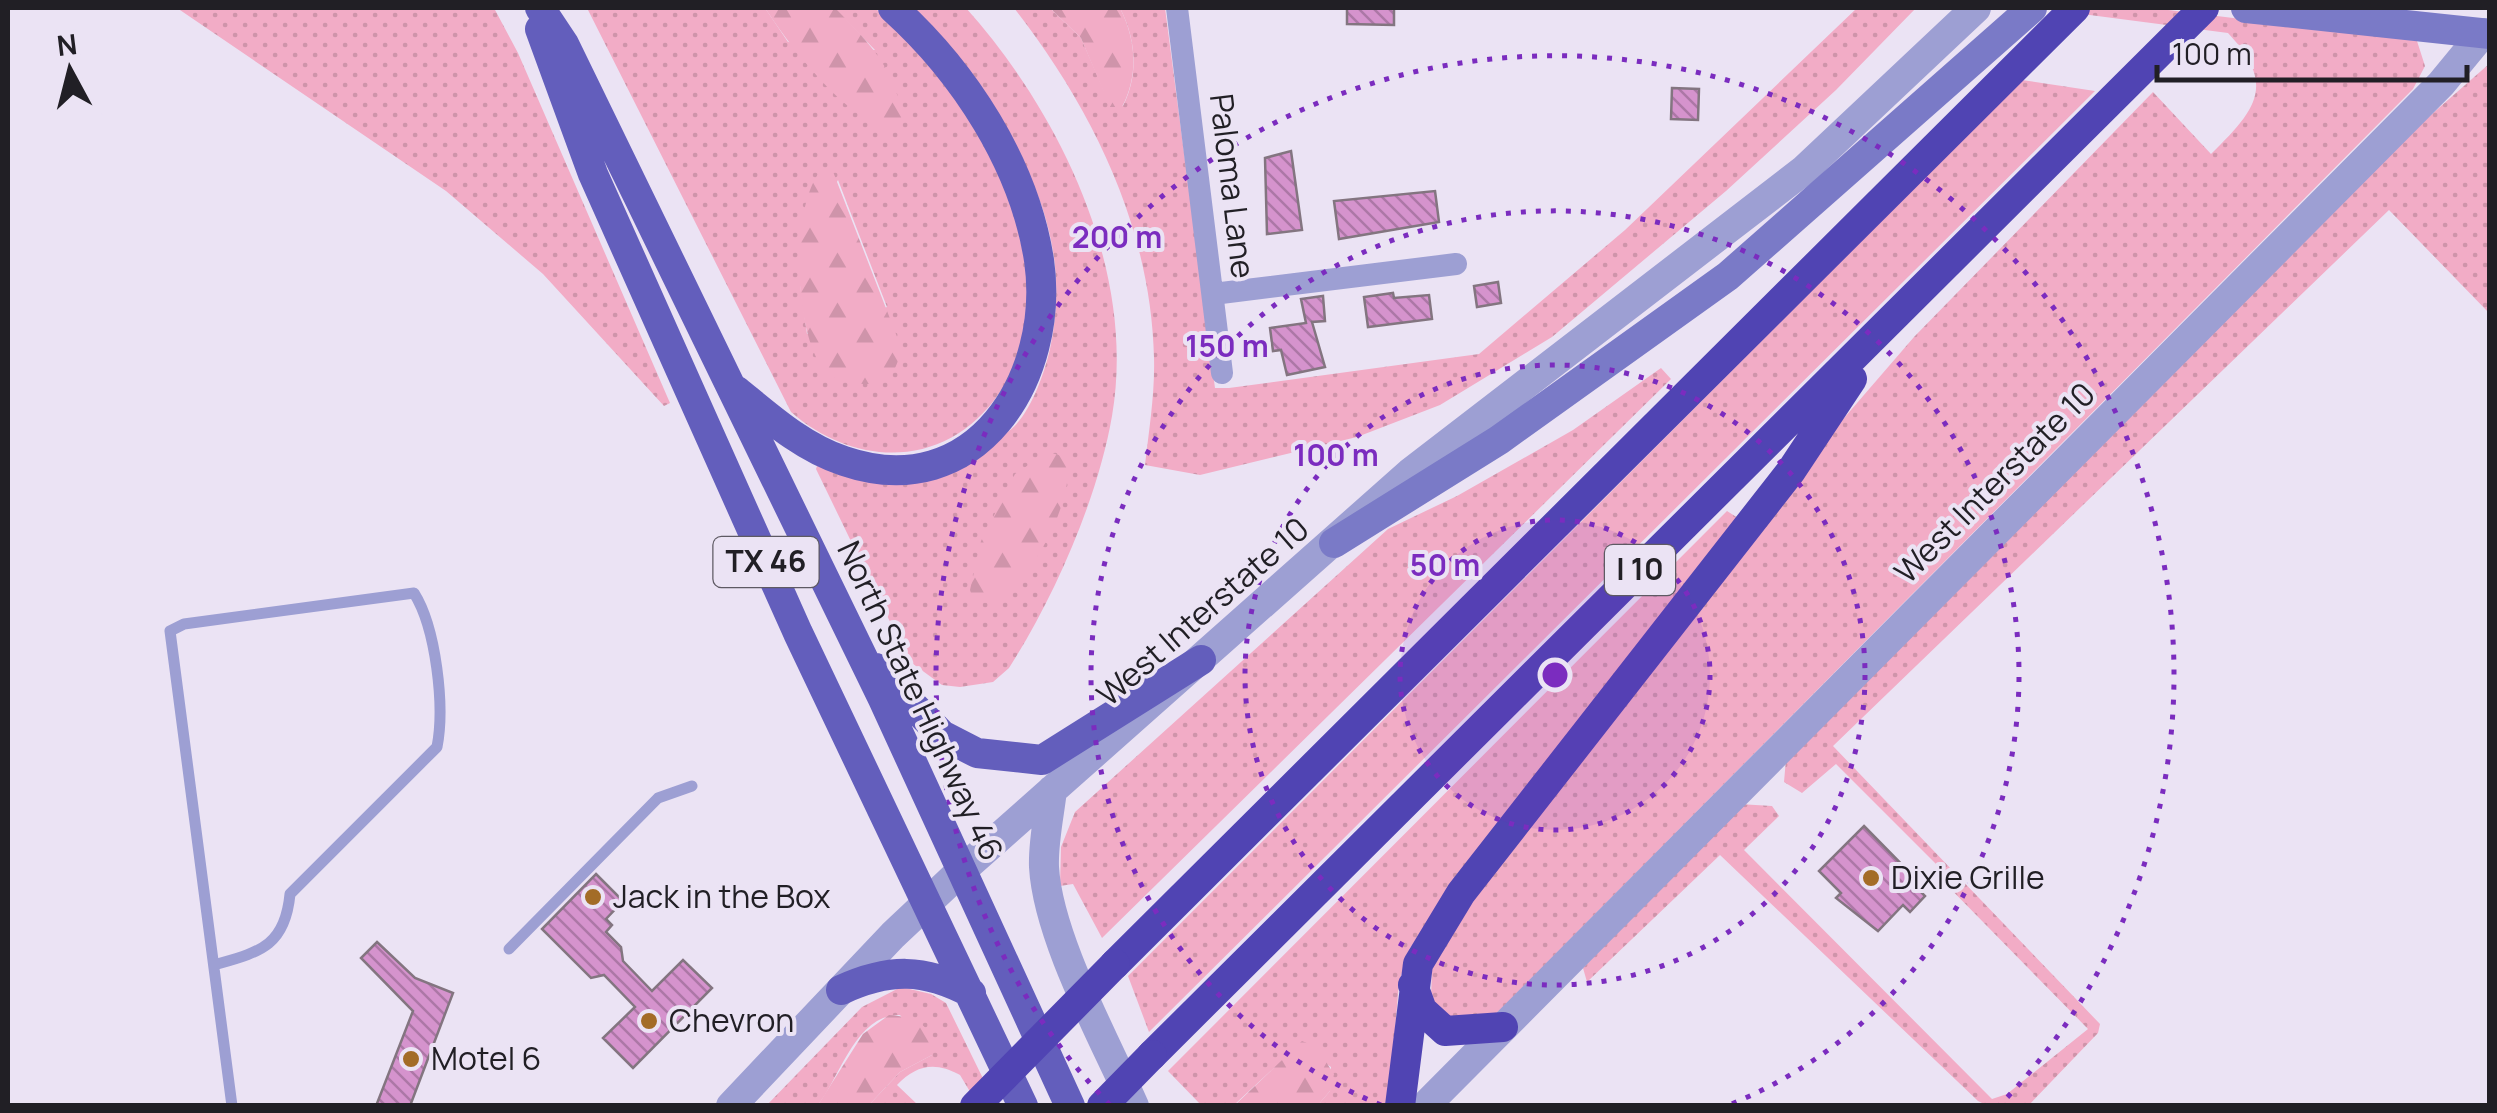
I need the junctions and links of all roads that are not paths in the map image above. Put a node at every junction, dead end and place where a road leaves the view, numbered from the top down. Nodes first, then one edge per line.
1 (537, 8) edge
2 (893, 8) edge
3 (1176, 8) edge
4 (1976, 8) edge
5 (2032, 8) edge
6 (2075, 8) edge
7 (2204, 8) edge
8 (2246, 8) edge
9 (2486, 33) edge
10 (1456, 264) dead end
11 (1213, 294) junction
12 (1886, 326) junction
13 (1222, 372) dead end
14 (730, 386) junction
15 (1334, 543) junction
16 (860, 653) junction
17 (1201, 660) junction
18 (692, 786) dead end
19 (1052, 790) junction
20 (961, 872) junction
21 (929, 902) junction
22 (509, 950) dead end
23 (214, 965) junction
24 (1413, 985) junction
25 (841, 990) junction
26 (971, 993) junction
27 (1503, 1027) junction
28 (1430, 1104) edge
29 (232, 1106) edge
30 (730, 1106) edge
31 (975, 1106) edge
32 (1022, 1106) edge
33 (1070, 1106) edge
34 (1102, 1106) edge
35 (1134, 1106) edge
36 (1400, 1106) edge

1 - 14 main road, North State Highway 46 / TX 46
1 - 21 main road, North State Highway 46 / TX 46
2 - 14 main road
3 - 11 street, Paloma Lane
4 - 15 street, West Interstate 10
5 - 15 main road
6 - 31 highway, I 10, bridge
7 - 12 highway, I 10
8 - 9 main road
9 - 27 street, West Interstate 10
10 - 11 street
11 - 13 street, Paloma Lane
12 - 24 highway
12 - 34 highway, I 10, bridge
14 - 16 main road, North State Highway 46 / TX 46
15 - 17 street, West Interstate 10
16 - 17 main road
16 - 20 main road, North State Highway 46 / TX 46
17 - 19 street, West Interstate 10
18 - 22 lane
19 - 20 street, West Interstate 10
19 - 35 street
20 - 21 street, West Interstate 10
20 - 33 main road, North State Highway 46 / TX 46
21 - 25 street, West Interstate 10
21 - 26 main road, North State Highway 46 / TX 46
23 - 23 lane
23 - 29 lane
24 - 27 highway
24 - 36 highway
25 - 26 main road
25 - 30 street, West Interstate 10
26 - 32 main road, North State Highway 46 / TX 46
27 - 28 street, West Interstate 10

